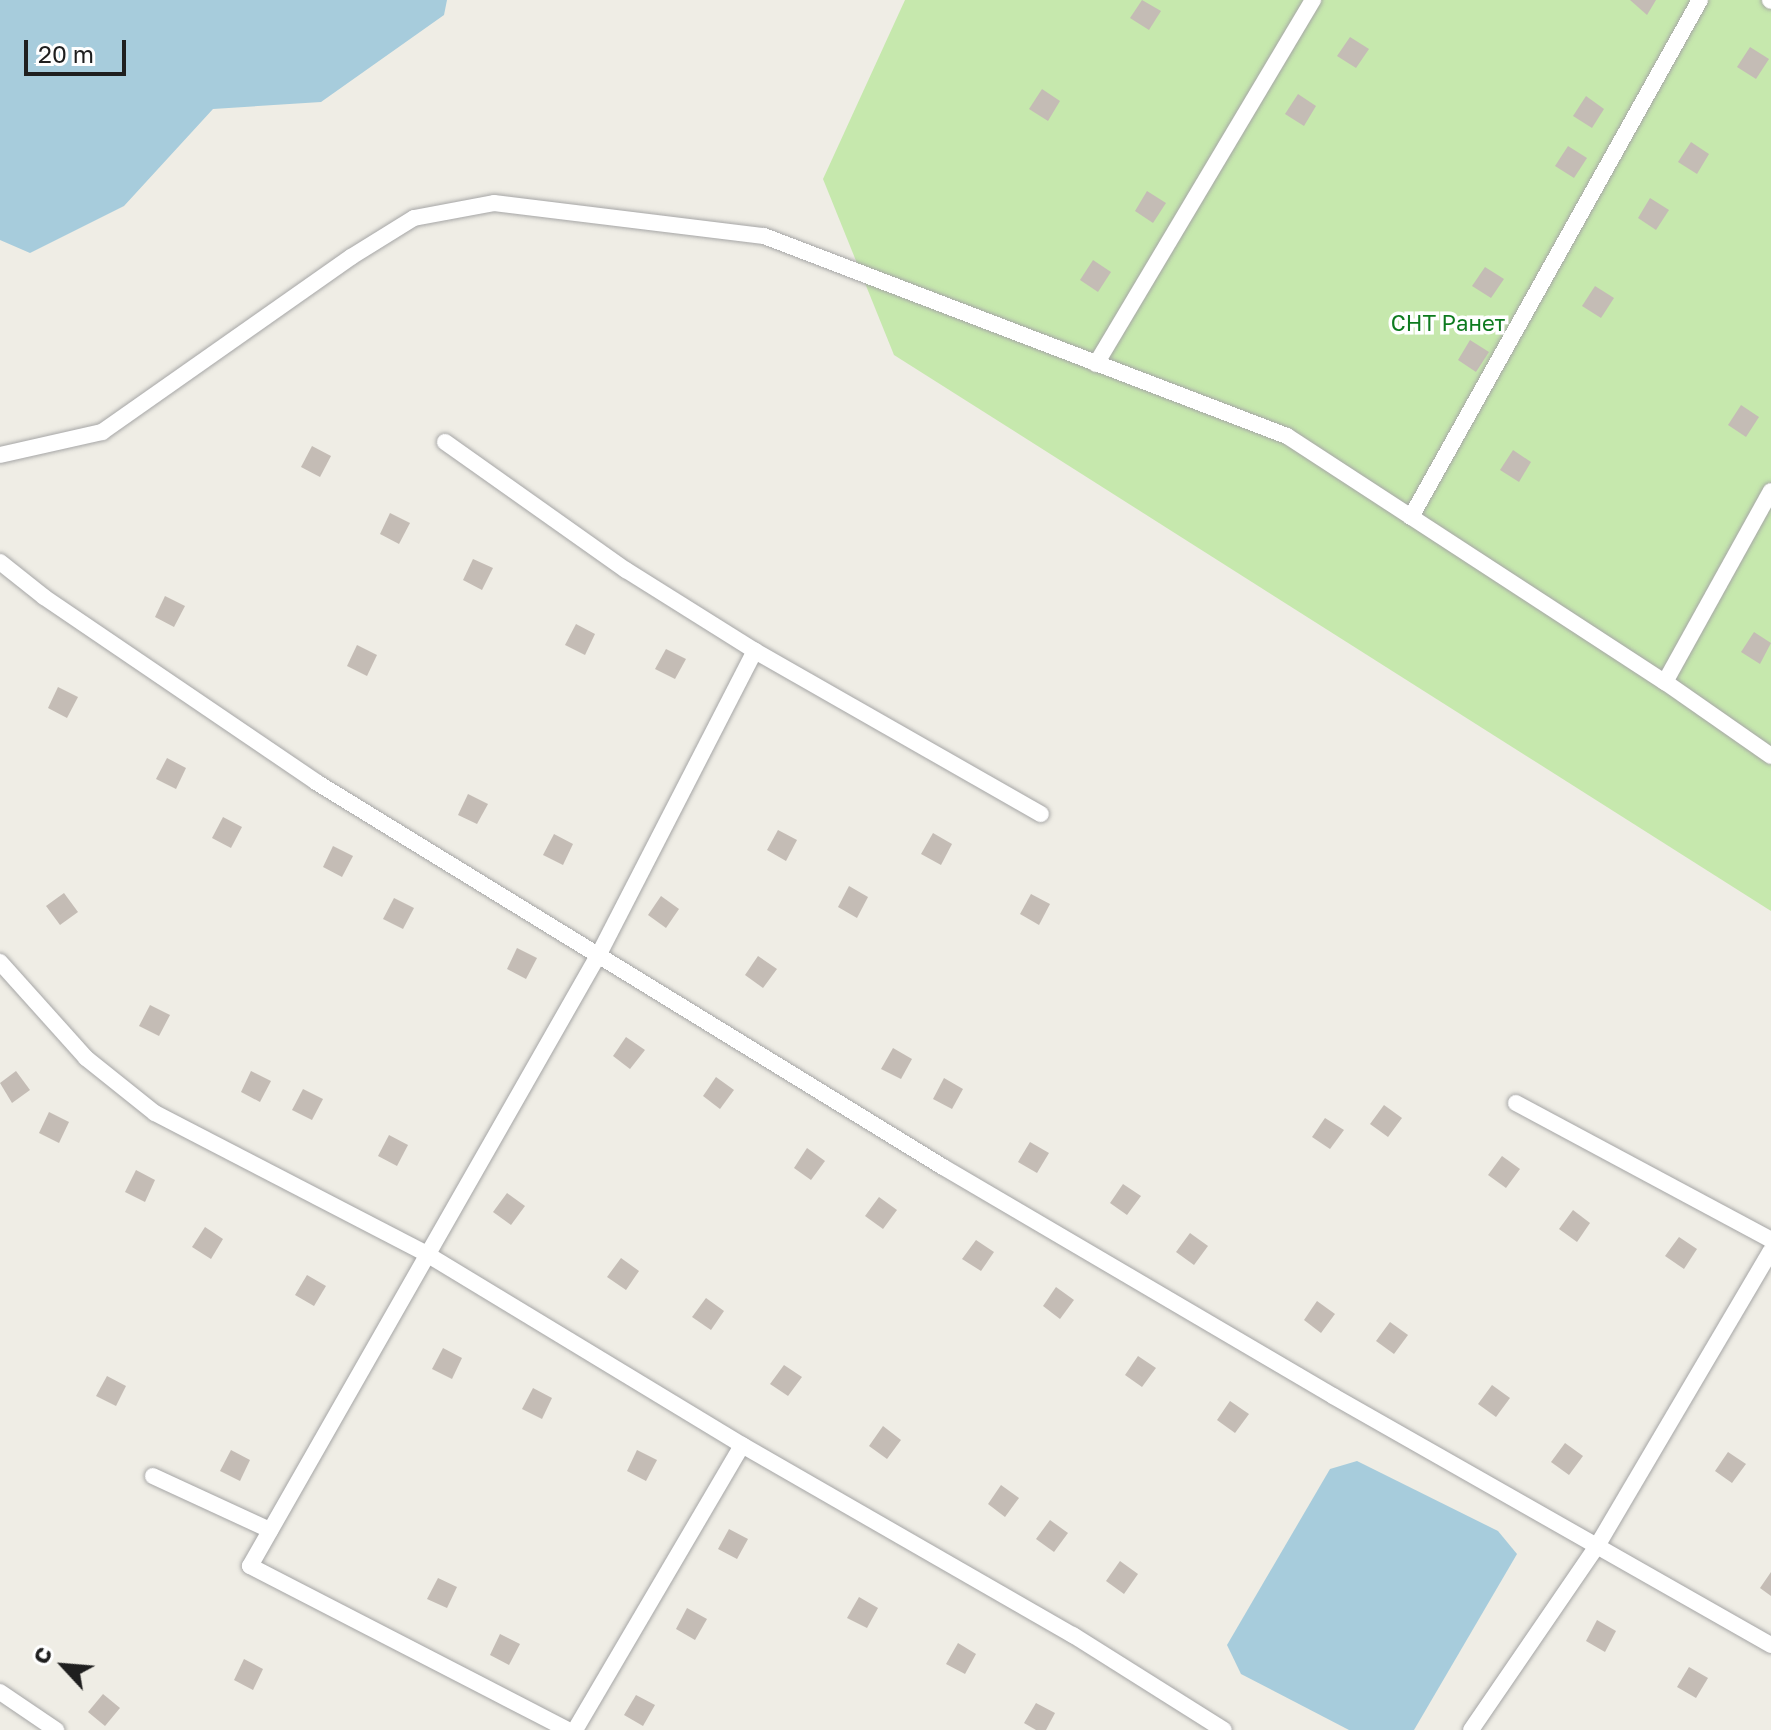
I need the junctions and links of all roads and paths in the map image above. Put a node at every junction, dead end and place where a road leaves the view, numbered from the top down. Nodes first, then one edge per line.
1 (1313, 0) edge
2 (1700, 0) edge
3 (1096, 364) junction
4 (445, 442) dead end
5 (0, 455) edge
6 (1771, 491) edge
7 (1411, 517) junction
8 (0, 562) edge
9 (755, 651) junction
10 (1665, 682) junction
11 (1771, 756) edge
12 (1041, 814) dead end
13 (599, 954) junction
14 (0, 962) edge
15 (1516, 1103) dead end
16 (1771, 1240) edge
17 (1771, 1251) edge
18 (425, 1253) junction
19 (742, 1445) junction
20 (153, 1476) dead end
21 (270, 1530) junction
22 (1597, 1546) junction
23 (1771, 1645) edge
24 (0, 1692) edge
25 (56, 1730) edge
26 (568, 1730) edge
27 (575, 1730) edge
28 (1224, 1730) edge
29 (1471, 1730) edge

1 - 3 lane
2 - 7 lane
3 - 5 lane
3 - 7 lane
4 - 9 lane
6 - 10 lane
7 - 10 lane
8 - 13 lane
9 - 12 lane
9 - 13 lane
10 - 11 lane
13 - 18 lane
13 - 22 lane
14 - 18 lane
15 - 16 lane
17 - 22 lane
18 - 19 lane
18 - 21 lane
19 - 27 lane
19 - 28 lane
20 - 21 lane
21 - 26 lane
22 - 23 lane
22 - 29 lane
24 - 25 lane

